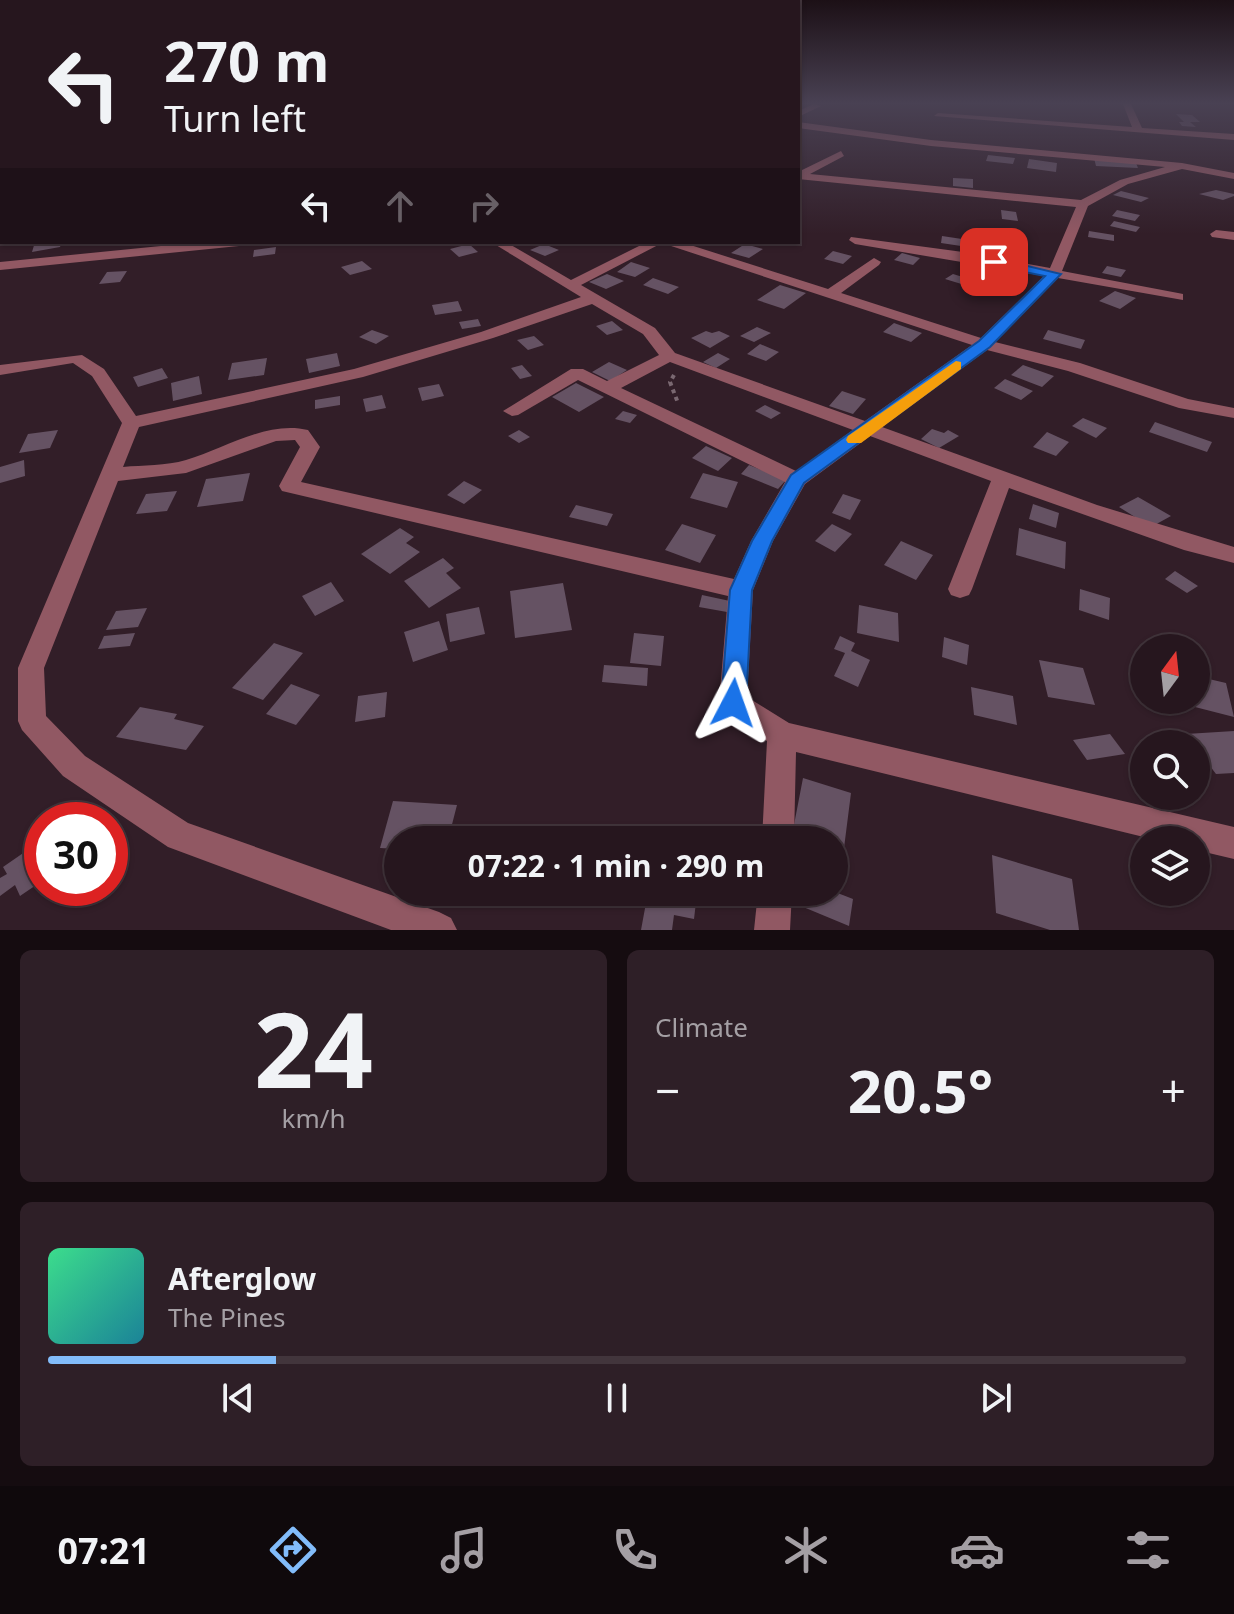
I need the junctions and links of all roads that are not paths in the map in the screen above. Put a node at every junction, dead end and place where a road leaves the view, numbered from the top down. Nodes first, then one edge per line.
1 (979, 147) edge
2 (841, 154) dead end
3 (1182, 166) junction
4 (800, 175) edge
5 (800, 176) edge
6 (1234, 176) edge
7 (1083, 204) junction
8 (1216, 234) dead end
9 (1234, 236) edge
10 (855, 240) dead end
11 (219, 244) edge
12 (511, 244) edge
13 (653, 244) edge
14 (674, 244) edge
15 (874, 262) dead end
16 (0, 266) edge
17 (1054, 274) junction
18 (571, 285) junction
19 (829, 295) junction
20 (1178, 297) dead end
21 (594, 298) junction
22 (984, 344) junction
23 (673, 357) junction
24 (0, 370) edge
25 (607, 388) junction
26 (512, 411) dead end
27 (1234, 413) edge
28 (131, 423) junction
29 (868, 431) junction
30 (110, 475) junction
31 (1002, 479) junction
32 (797, 480) junction
33 (1234, 555) edge
34 (960, 589) dead end
35 (741, 590) junction
36 (782, 735) junction
37 (779, 826) edge
38 (1234, 843) edge
39 (774, 906) edge
40 (439, 930) edge
41 (772, 930) edge

1 - 3 street
2 - 4 street
3 - 6 street
3 - 7 street
5 - 7 street
7 - 17 street
8 - 9 street
10 - 17 street
11 - 16 street
12 - 18 street
13 - 18 street
14 - 19 street
15 - 19 street
17 - 20 street
17 - 22 street
18 - 21 street
19 - 22 street
21 - 23 street
21 - 28 street
22 - 27 street
22 - 29 street
23 - 25 street
23 - 29 street
24 - 28 street
25 - 26 street
25 - 32 street
28 - 30 street
29 - 31 street
29 - 32 street
30 - 35 street
30 - 40 street
31 - 33 street
31 - 34 street
32 - 35 street
35 - 36 street
36 - 37 street
36 - 38 street
39 - 41 street

